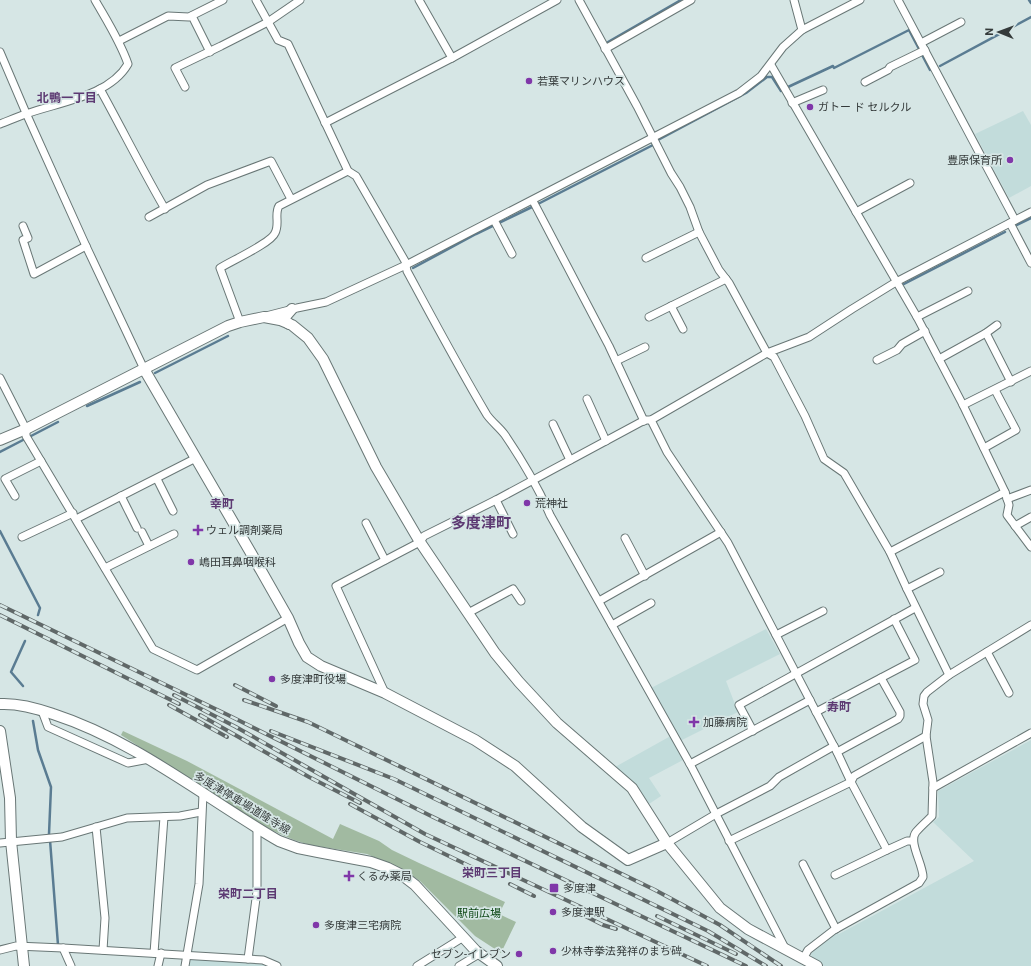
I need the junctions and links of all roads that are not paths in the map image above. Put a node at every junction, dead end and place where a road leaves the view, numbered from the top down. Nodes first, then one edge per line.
1 (95, 0) edge
2 (223, 0) edge
3 (256, 0) edge
4 (300, 0) edge
5 (420, 0) edge
6 (557, 0) edge
7 (579, 0) edge
8 (691, 0) edge
9 (794, 0) edge
10 (860, 0) edge
11 (898, 0) edge
12 (192, 16) junction
13 (268, 22) junction
14 (961, 22) dead end
15 (802, 30) junction
16 (119, 41) junction
17 (605, 49) junction
18 (922, 49) junction
19 (0, 52) edge
20 (210, 52) junction
21 (452, 58) junction
22 (771, 65) junction
23 (865, 82) dead end
24 (185, 87) dead end
25 (100, 89) junction
26 (823, 90) dead end
27 (792, 103) junction
28 (26, 113) junction
29 (325, 123) junction
30 (0, 124) edge
31 (653, 139) junction
32 (348, 171) junction
33 (910, 183) dead end
34 (291, 199) junction
35 (532, 200) junction
36 (165, 208) junction
37 (856, 212) junction
38 (1031, 212) edge
39 (149, 217) dead end
40 (1012, 222) junction
41 (495, 223) junction
42 (23, 226) dead end
43 (700, 232) junction
44 (86, 246) junction
45 (512, 254) dead end
46 (646, 258) dead end
47 (1031, 263) edge
48 (406, 265) junction
49 (726, 279) junction
50 (896, 282) junction
51 (968, 291) dead end
52 (671, 306) junction
53 (292, 309) junction
54 (264, 317) junction
55 (649, 317) dead end
56 (917, 317) junction
57 (240, 322) junction
58 (289, 324) junction
59 (997, 324) dead end
60 (683, 329) dead end
61 (925, 331) junction
62 (986, 333) junction
63 (644, 347) dead end
64 (767, 353) junction
65 (939, 359) junction
66 (877, 360) dead end
67 (616, 361) junction
68 (144, 369) junction
69 (1031, 371) edge
70 (0, 378) edge
71 (1011, 382) junction
72 (995, 390) junction
73 (587, 399) dead end
74 (964, 405) junction
75 (647, 420) junction
76 (553, 424) dead end
77 (26, 429) junction
78 (0, 440) edge
79 (606, 441) junction
80 (984, 448) junction
81 (196, 458) junction
82 (570, 460) junction
83 (41, 461) junction
84 (157, 479) junction
85 (532, 480) junction
86 (1031, 490) edge
87 (1006, 495) junction
88 (15, 496) dead end
89 (121, 496) junction
90 (496, 500) junction
91 (173, 511) dead end
92 (74, 516) junction
93 (1031, 517) edge
94 (366, 523) dead end
95 (1015, 526) junction
96 (720, 532) junction
97 (174, 534) dead end
98 (513, 534) dead end
99 (22, 537) dead end
100 (625, 538) dead end
101 (420, 542) junction
102 (149, 546) junction
103 (1031, 547) edge
104 (890, 552) junction
105 (385, 560) junction
106 (105, 568) junction
107 (940, 572) dead end
108 (645, 576) junction
109 (907, 589) junction
110 (521, 601) dead end
111 (599, 602) junction
112 (651, 603) dead end
113 (915, 608) junction
114 (823, 611) dead end
115 (468, 613) junction
116 (288, 618) junction
117 (894, 619) junction
118 (612, 624) junction
119 (1031, 625) edge
120 (776, 635) junction
121 (987, 652) junction
122 (796, 674) junction
123 (949, 675) junction
124 (881, 678) junction
125 (385, 693) junction
126 (1009, 693) dead end
127 (810, 700) junction
128 (0, 704) edge
129 (42, 710) junction
130 (816, 712) junction
131 (0, 731) edge
132 (753, 731) junction
133 (1031, 733) edge
134 (926, 736) junction
135 (835, 749) junction
136 (149, 759) junction
137 (690, 764) junction
138 (851, 782) junction
139 (933, 788) junction
140 (203, 794) junction
141 (201, 812) junction
142 (716, 814) junction
143 (164, 817) junction
144 (96, 827) junction
145 (257, 828) junction
146 (11, 841) junction
147 (729, 841) junction
148 (913, 841) junction
149 (0, 843) edge
150 (667, 843) junction
151 (887, 850) junction
152 (803, 864) dead end
153 (835, 875) dead end
154 (836, 929) junction
155 (462, 938) junction
156 (22, 948) junction
157 (63, 948) junction
158 (0, 950) edge
159 (103, 950) junction
160 (786, 950) junction
161 (157, 953) junction
162 (479, 954) junction
163 (187, 956) junction
164 (248, 959) junction
165 (803, 959) junction
166 (24, 966) edge
167 (70, 966) edge
168 (158, 966) edge
169 (185, 966) edge
170 (277, 966) edge
171 (417, 966) edge
172 (459, 966) edge
173 (496, 966) edge
174 (817, 966) edge

1 - 16 street
2 - 12 street
3 - 13 street
4 - 13 street
5 - 21 street
6 - 21 street
7 - 17 street
8 - 17 street
9 - 15 street
10 - 15 street
11 - 18 street
12 - 16 street
12 - 20 street
13 - 20 street
13 - 29 street
14 - 18 street
15 - 22 street
16 - 25 street
17 - 31 street
18 - 23 street
18 - 40 street
19 - 28 street
20 - 24 street
21 - 29 street
22 - 27 street
22 - 31 street
25 - 28 street
25 - 36 street
26 - 27 street
27 - 37 street
28 - 30 street
28 - 44 street
29 - 32 street
31 - 35 street
31 - 43 street
32 - 34 street
32 - 48 street
33 - 37 street
34 - 36 street
34 - 57 street
35 - 41 street
35 - 67 street
36 - 39 street
37 - 50 street
38 - 40 street
40 - 47 street
40 - 50 street
41 - 45 street
41 - 48 street
42 - 44 street
43 - 46 street
43 - 49 street
44 - 68 street
48 - 53 street
48 - 85 street
49 - 52 street
49 - 64 street
50 - 56 street
50 - 64 street
51 - 56 street
52 - 55 street
52 - 60 street
53 - 54 street
53 - 58 street
54 - 57 street
54 - 58 street
56 - 61 street
57 - 68 street
58 - 101 street
59 - 62 street
61 - 65 street
61 - 66 street
62 - 65 street
62 - 71 street
63 - 67 street
64 - 75 street
64 - 104 street
65 - 74 street
67 - 75 street
68 - 77 street
68 - 81 street
69 - 71 street
70 - 77 street
71 - 72 street
72 - 74 street
72 - 80 street
73 - 79 street
74 - 80 street
75 - 79 street
75 - 96 street
76 - 82 street
77 - 78 street
77 - 83 street
79 - 82 street
80 - 87 street
81 - 84 street
81 - 116 street
82 - 85 street
83 - 88 street
83 - 92 street
84 - 89 street
84 - 91 street
85 - 90 street
85 - 111 street
86 - 87 street
87 - 95 street
87 - 104 street
89 - 92 street
89 - 102 street
90 - 98 street
90 - 101 street
92 - 99 street
92 - 106 street
93 - 95 street
94 - 105 street
95 - 103 street
96 - 108 street
96 - 120 street
97 - 102 street
100 - 108 street
101 - 105 street
101 - 115 street
102 - 106 street
104 - 109 street
105 - 125 street
106 - 116 street
107 - 109 street
108 - 111 street
109 - 113 street
110 - 115 street
111 - 118 street
112 - 118 street
113 - 117 street
113 - 123 street
114 - 120 street
115 - 150 street
116 - 125 street
117 - 122 street
117 - 124 street
118 - 137 street
119 - 121 street
120 - 122 street
121 - 123 street
121 - 126 street
122 - 127 street
122 - 132 street
123 - 134 street
124 - 130 street
124 - 135 street
125 - 150 street
127 - 130 street
127 - 132 street
128 - 129 street, 多度津停車場道隆寺線
129 - 136 street, 多度津停車場道隆寺線
129 - 136 street
130 - 135 street
131 - 146 street
132 - 137 street
133 - 139 street
134 - 138 street
134 - 139 street
135 - 138 street
135 - 142 street
136 - 140 street, 多度津停車場道隆寺線
137 - 142 street
138 - 147 street
138 - 151 street
139 - 148 street
140 - 141 street
140 - 145 street, 多度津停車場道隆寺線
141 - 143 street
141 - 163 street
142 - 147 street
142 - 150 street
143 - 144 street
143 - 161 street
144 - 146 street
144 - 159 street
145 - 155 street, 多度津停車場道隆寺線
145 - 164 street
146 - 149 street
146 - 156 street
147 - 160 street
148 - 151 street
148 - 154 street
150 - 160 street
151 - 153 street
152 - 154 street
154 - 165 street
155 - 162 street, 多度津停車場道隆寺線
155 - 171 street
156 - 157 street
156 - 158 street
156 - 166 street
157 - 159 street
157 - 167 street
159 - 161 street
160 - 165 street
161 - 163 street
161 - 168 street
162 - 172 street
162 - 173 street, 多度津停車場道隆寺線
163 - 164 street
163 - 169 street
164 - 170 street
165 - 174 street

